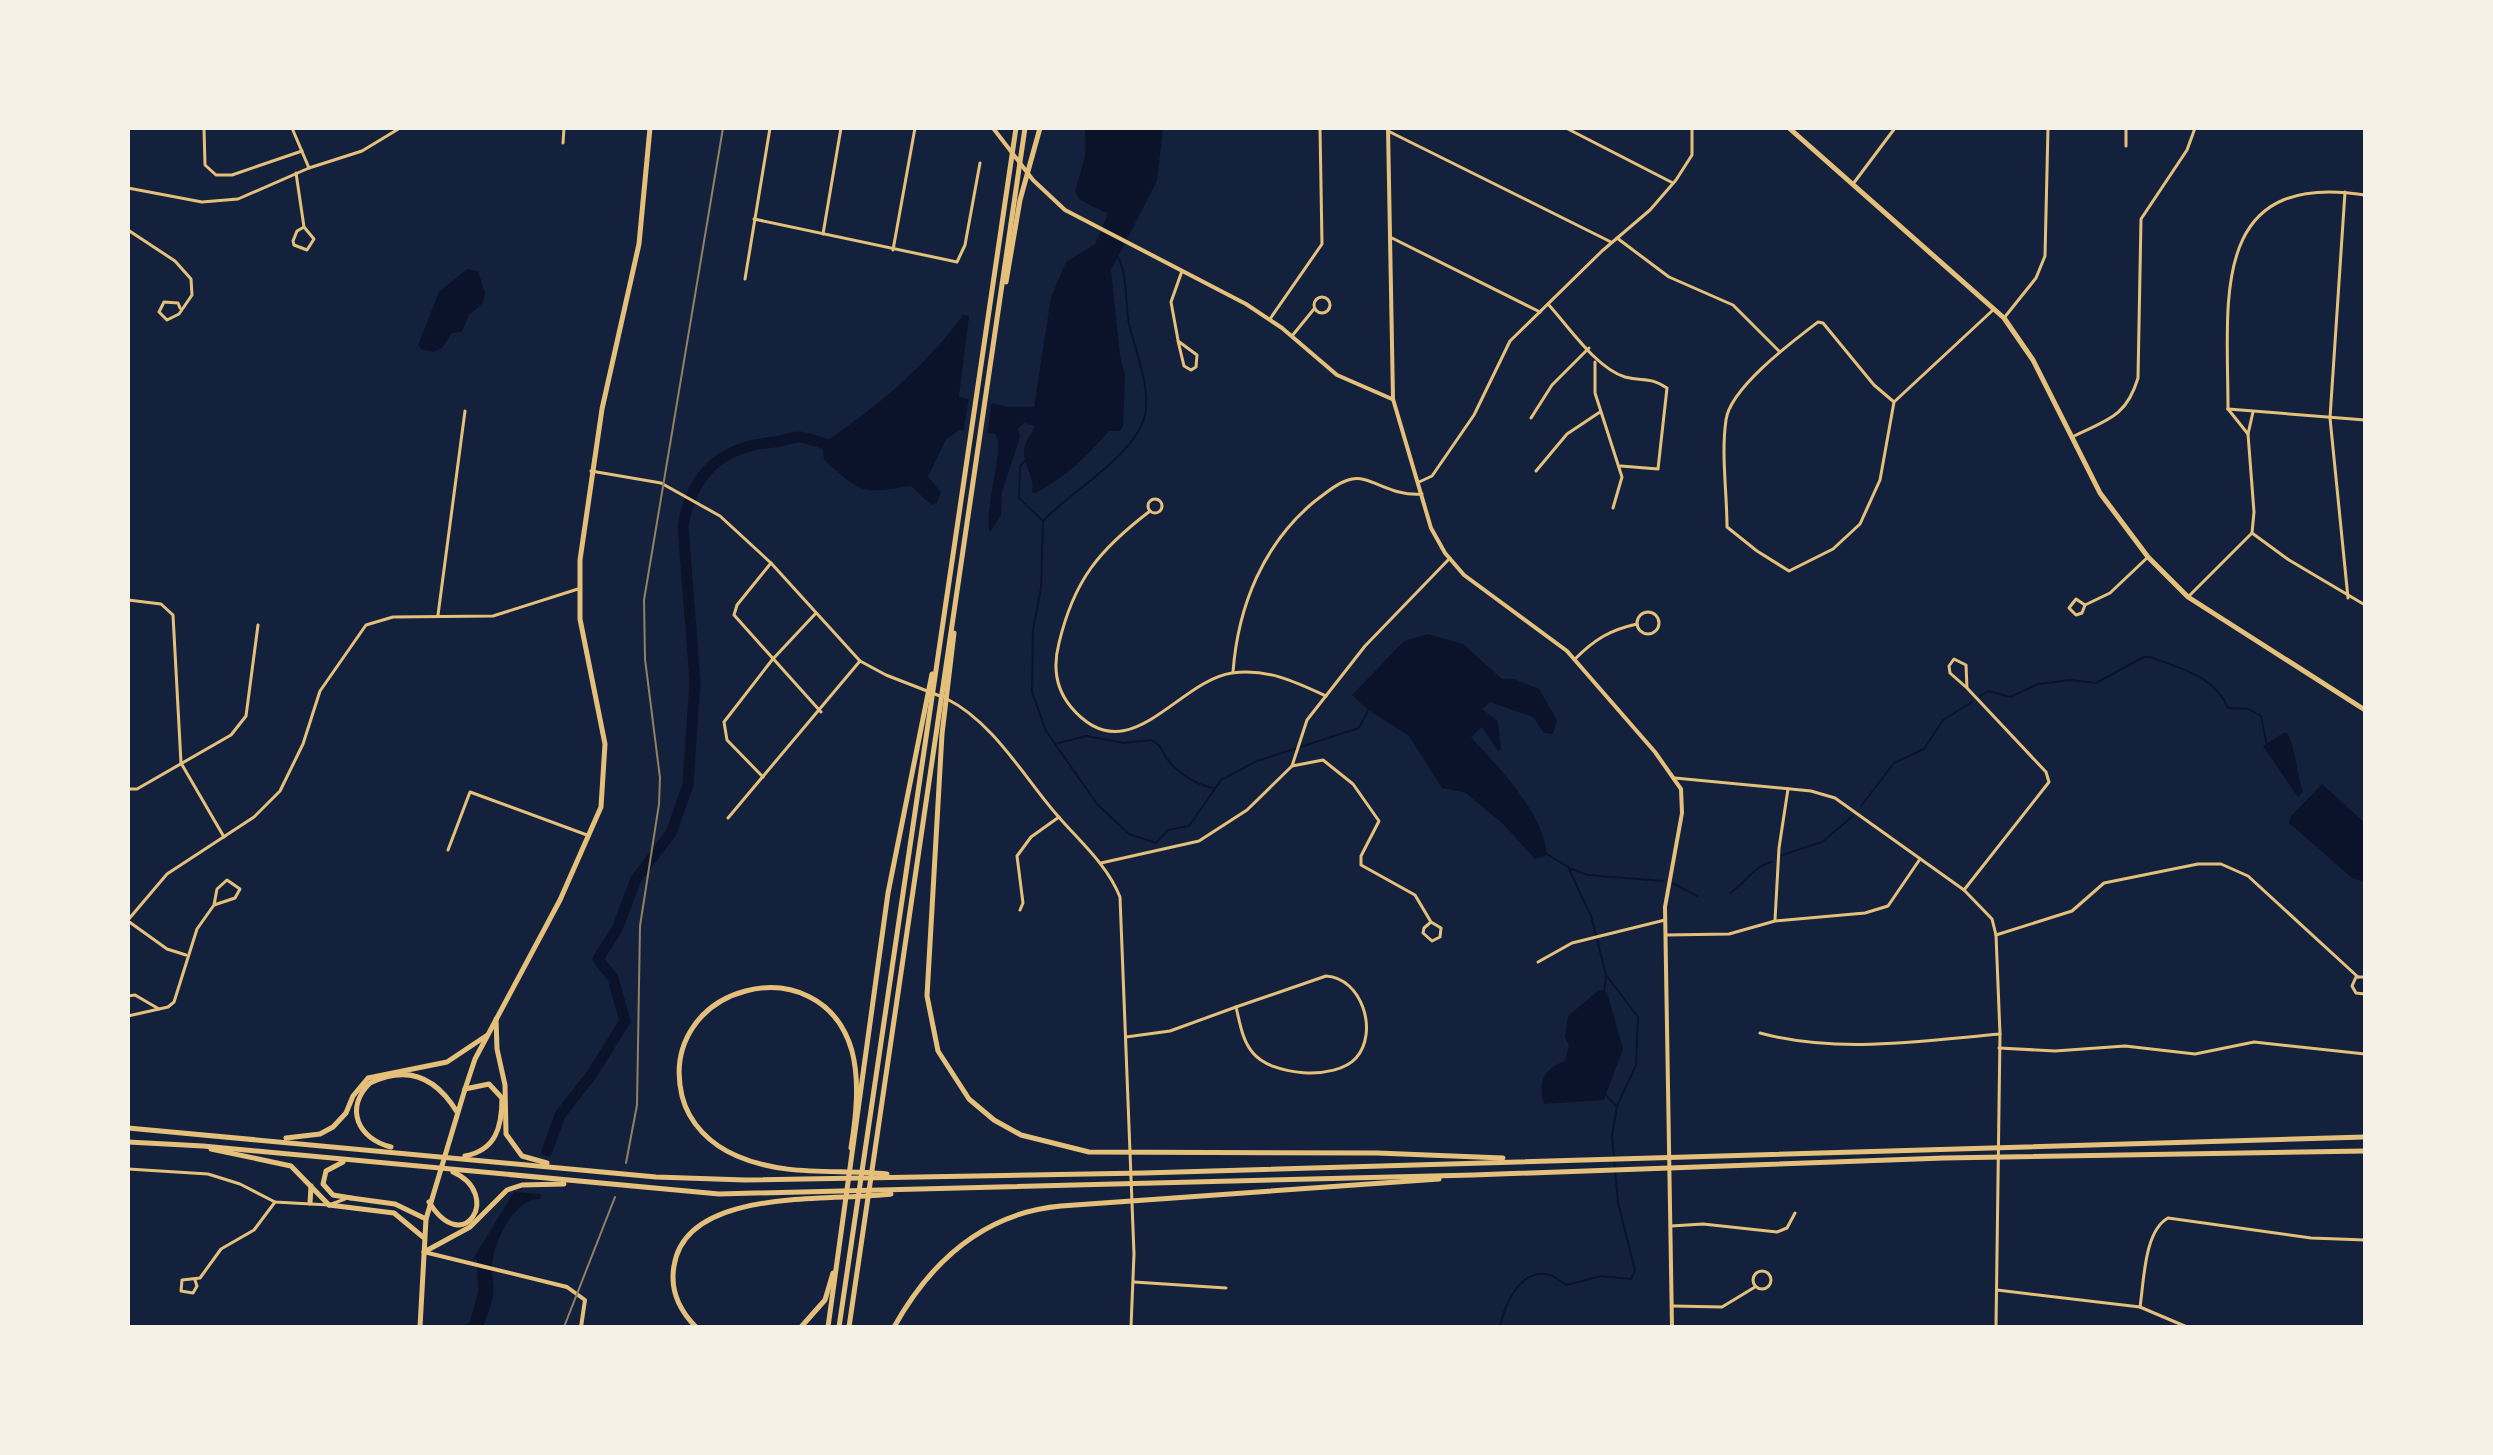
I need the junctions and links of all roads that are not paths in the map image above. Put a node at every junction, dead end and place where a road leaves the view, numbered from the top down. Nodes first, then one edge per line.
1 (204, 128) edge
2 (292, 128) edge
3 (400, 128) edge
4 (564, 128) edge
5 (650, 128) edge
6 (770, 128) edge
7 (841, 128) edge
8 (915, 128) edge
9 (993, 128) edge
10 (1025, 128) edge
11 (1040, 128) edge
12 (1320, 128) edge
13 (1566, 128) edge
14 (1692, 128) edge
15 (1789, 128) edge
16 (1895, 128) edge
17 (2048, 128) edge
18 (2126, 128) edge
19 (2195, 128) edge
20 (1388, 130) edge
21 (1014, 131) edge
22 (563, 143) dead end
23 (2126, 146) dead end
24 (302, 151) junction
25 (980, 163) dead end
26 (309, 168) junction
27 (296, 173) junction
28 (1674, 183) junction
29 (1853, 184) junction
30 (128, 188) edge
31 (2345, 192) junction
32 (2365, 195) edge
33 (754, 219) junction
34 (304, 227) junction
35 (128, 230) edge
36 (823, 234) junction
37 (1390, 237) junction
38 (1617, 238) junction
39 (1612, 242) junction
40 (893, 250) junction
41 (1182, 271) junction
42 (745, 279) dead end
43 (1548, 304) junction
44 (999, 306) junction
45 (180, 308) junction
46 (1314, 309) junction
47 (1993, 310) junction
48 (1540, 312) junction
49 (2004, 318) junction
50 (1270, 319) junction
51 (1292, 336) junction
52 (1178, 341) junction
53 (1589, 348) junction
54 (1780, 352) junction
55 (1595, 360) junction
56 (1393, 399) junction
57 (1894, 402) junction
58 (2228, 409) junction
59 (465, 411) dead end
60 (1600, 412) junction
61 (2253, 412) junction
62 (1531, 418) dead end
63 (2330, 418) junction
64 (2365, 420) edge
65 (2248, 434) junction
66 (2071, 438) junction
67 (1621, 466) junction
68 (591, 471) junction
69 (1536, 471) dead end
70 (1419, 482) junction
71 (1422, 494) junction
72 (1613, 508) dead end
73 (1150, 511) dead end
74 (2252, 533) junction
75 (2148, 557) junction
76 (1450, 558) junction
77 (771, 563) junction
78 (578, 589) junction
79 (2188, 597) junction
80 (2348, 598) junction
81 (128, 600) edge
82 (2085, 605) junction
83 (2365, 605) edge
84 (816, 613) junction
85 (438, 615) junction
86 (1637, 624) junction
87 (258, 625) dead end
88 (1575, 659) junction
89 (772, 660) junction
90 (860, 661) junction
91 (1233, 673) junction
92 (1967, 688) junction
93 (1326, 696) junction
94 (928, 706) junction
95 (2365, 710) edge
96 (821, 712) junction
97 (942, 712) junction
98 (181, 763) junction
99 (1292, 766) junction
100 (763, 777) junction
101 (1675, 778) junction
102 (128, 789) edge
103 (1788, 789) junction
104 (1059, 817) junction
105 (728, 818) dead end
106 (591, 836) junction
107 (224, 837) junction
108 (448, 850) dead end
109 (1920, 859) junction
110 (1101, 864) junction
111 (1964, 890) junction
112 (214, 905) junction
113 (1020, 910) dead end
114 (1665, 920) junction
115 (128, 921) edge
116 (1775, 921) junction
117 (1431, 922) junction
118 (1666, 935) junction
119 (1996, 935) junction
120 (187, 955) junction
121 (1538, 962) dead end
122 (2358, 977) junction
123 (2365, 977) edge
124 (2365, 994) edge
125 (128, 996) edge
126 (1236, 1007) junction
127 (159, 1009) junction
128 (128, 1016) edge
129 (496, 1019) junction
130 (1760, 1033) dead end
131 (2000, 1034) junction
132 (486, 1036) junction
133 (1126, 1037) junction
134 (1999, 1048) junction
135 (2365, 1054) edge
136 (465, 1089) junction
137 (457, 1112) junction
138 (128, 1128) edge
139 (2365, 1137) edge
140 (269, 1140) junction
141 (128, 1142) edge
142 (203, 1146) junction
143 (2365, 1151) edge
144 (407, 1152) junction
145 (453, 1157) junction
146 (355, 1161) junction
147 (1528, 1161) junction
148 (567, 1168) junction
149 (128, 1169) edge
150 (448, 1170) junction
151 (1473, 1175) junction
152 (833, 1176) junction
153 (586, 1183) junction
154 (311, 1185) junction
155 (850, 1185) junction
156 (830, 1196) junction
157 (351, 1198) junction
158 (275, 1202) junction
159 (429, 1202) junction
160 (310, 1203) junction
161 (329, 1205) junction
162 (1795, 1213) dead end
163 (426, 1219) junction
164 (1671, 1226) junction
165 (842, 1233) junction
166 (424, 1238) junction
167 (2365, 1240) edge
168 (424, 1252) junction
169 (195, 1280) junction
170 (1134, 1282) junction
171 (1755, 1287) junction
172 (1226, 1288) dead end
173 (1997, 1290) junction
174 (1673, 1306) junction
175 (2140, 1307) junction
176 (420, 1327) edge
177 (581, 1327) edge
178 (696, 1327) edge
179 (801, 1327) edge
180 (828, 1327) edge
181 (839, 1327) edge
182 (849, 1327) edge
183 (894, 1327) edge
184 (1131, 1327) edge
185 (1672, 1327) edge
186 (1996, 1327) edge
187 (2187, 1327) edge

1 - 24 street
2 - 24 street
3 - 26 street
4 - 22 street
5 - 68 main road
6 - 33 street
7 - 36 street
8 - 40 street
9 - 41 street
10 - 44 main road
11 - 44 main road
12 - 50 street
13 - 28 street
14 - 28 street
15 - 29 main road
16 - 29 street
17 - 49 street
18 - 23 street
19 - 66 street
20 - 37 street
20 - 39 street
21 - 94 main road
24 - 26 street
25 - 40 street
26 - 27 street
27 - 30 street
27 - 34 street
28 - 38 street
29 - 47 main road
31 - 32 street
31 - 58 street
31 - 63 street
33 - 36 street
33 - 42 street
34 - 34 street
35 - 45 street
36 - 40 street
37 - 48 street
37 - 56 street
38 - 39 street
38 - 54 street
39 - 43 street
41 - 50 street
41 - 52 street
43 - 48 street
43 - 53 street
44 - 97 main road
45 - 45 street
46 - 46 street
46 - 51 street
47 - 49 main road
47 - 57 street
48 - 70 street
49 - 66 main road
50 - 51 street
51 - 56 street
52 - 52 street
53 - 55 street
53 - 62 street
54 - 57 street
54 - 57 street
55 - 60 street
55 - 67 street
56 - 70 street
58 - 61 street
58 - 65 street
59 - 85 street
60 - 67 street
60 - 69 street
61 - 63 street
61 - 65 street
63 - 64 street
63 - 80 street
65 - 74 street
66 - 75 main road
67 - 72 street
68 - 77 street
68 - 78 main road
70 - 71 street
71 - 76 street
71 - 91 street
73 - 91 street
74 - 79 street
74 - 80 street
75 - 79 main road
75 - 82 street
76 - 88 street
76 - 93 street
77 - 84 street
77 - 89 street
78 - 85 street
78 - 106 main road
79 - 95 main road
80 - 83 street
81 - 98 street
82 - 82 street
84 - 89 street
84 - 90 street
85 - 107 street
86 - 86 street
86 - 88 street
87 - 98 street
88 - 101 street
89 - 96 street
89 - 100 street
90 - 96 street
90 - 104 street
91 - 93 street
92 - 92 street
92 - 111 street
93 - 99 street
94 - 155 main road
94 - 181 main road
96 - 100 street
97 - 147 main road
97 - 182 main road
98 - 102 street
98 - 107 street
99 - 110 street
99 - 117 street
100 - 105 street
101 - 103 street
101 - 114 street
103 - 109 street
103 - 116 street
104 - 110 street
104 - 113 street
106 - 108 street
106 - 129 main road
107 - 115 street
109 - 111 street
109 - 116 street
110 - 133 street
111 - 119 street
112 - 112 street
112 - 120 street
114 - 118 street
114 - 121 street
115 - 120 street
116 - 118 street
117 - 117 street
118 - 164 street
119 - 122 street
119 - 131 street
120 - 127 street
122 - 123 street
122 - 124 street
125 - 127 street
126 - 126 street
126 - 133 street
127 - 128 street
129 - 132 main road
129 - 148 main road
130 - 131 street
131 - 134 street
132 - 136 main road
132 - 140 main road
133 - 170 street
134 - 135 street
134 - 173 street
136 - 137 main road
136 - 145 main road
137 - 144 main road
137 - 159 main road
138 - 140 main road
139 - 147 main road
140 - 144 main road
141 - 142 main road
142 - 146 main road
142 - 154 main road
143 - 151 main road
144 - 145 main road
145 - 148 main road
146 - 150 main road
146 - 157 main road
147 - 152 main road
148 - 152 main road
149 - 158 street
150 - 153 main road
150 - 159 main road
151 - 156 main road
151 - 183 main road
152 - 155 main road
153 - 156 main road
153 - 168 main road
154 - 160 main road
154 - 161 main road
155 - 165 main road
156 - 178 main road
157 - 161 street
157 - 163 main road
158 - 160 street
158 - 169 street
159 - 163 main road
160 - 161 street
161 - 166 main road
162 - 164 street
163 - 166 main road
164 - 174 street
165 - 179 main road
165 - 180 main road
166 - 168 main road
167 - 175 street
168 - 176 main road
168 - 177 street
169 - 169 street
170 - 172 street
170 - 184 street
171 - 171 street
171 - 174 street
173 - 175 street
173 - 186 street
174 - 185 street
175 - 187 street

